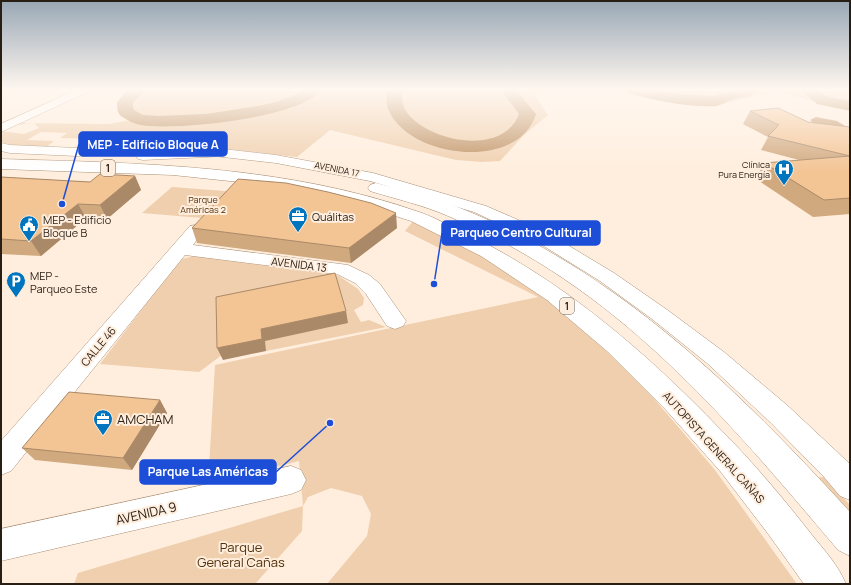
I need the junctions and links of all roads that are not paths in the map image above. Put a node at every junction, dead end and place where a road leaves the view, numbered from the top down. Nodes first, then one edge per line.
1 (24, 117) edge
2 (1, 128) edge
3 (4, 151) edge
4 (222, 154) junction
5 (94, 158) junction
6 (1, 164) edge
7 (196, 230) edge
8 (180, 249) junction
9 (395, 321) dead end
10 (1, 462) edge
11 (291, 480) dead end
12 (850, 486) edge
13 (850, 538) edge
14 (1, 545) edge
15 (827, 584) edge

1 - 2 street
3 - 4 street, AVENIDA 17
3 - 5 highway, 1
4 - 5 highway
4 - 12 street, AVENIDA 17
5 - 13 highway, 1
6 - 15 highway, AUTOPISTA GENERAL CAÑAS / 1
7 - 8 street, CALLE 46
8 - 9 street, AVENIDA 13
8 - 10 street, CALLE 46
11 - 14 street, AVENIDA 9

